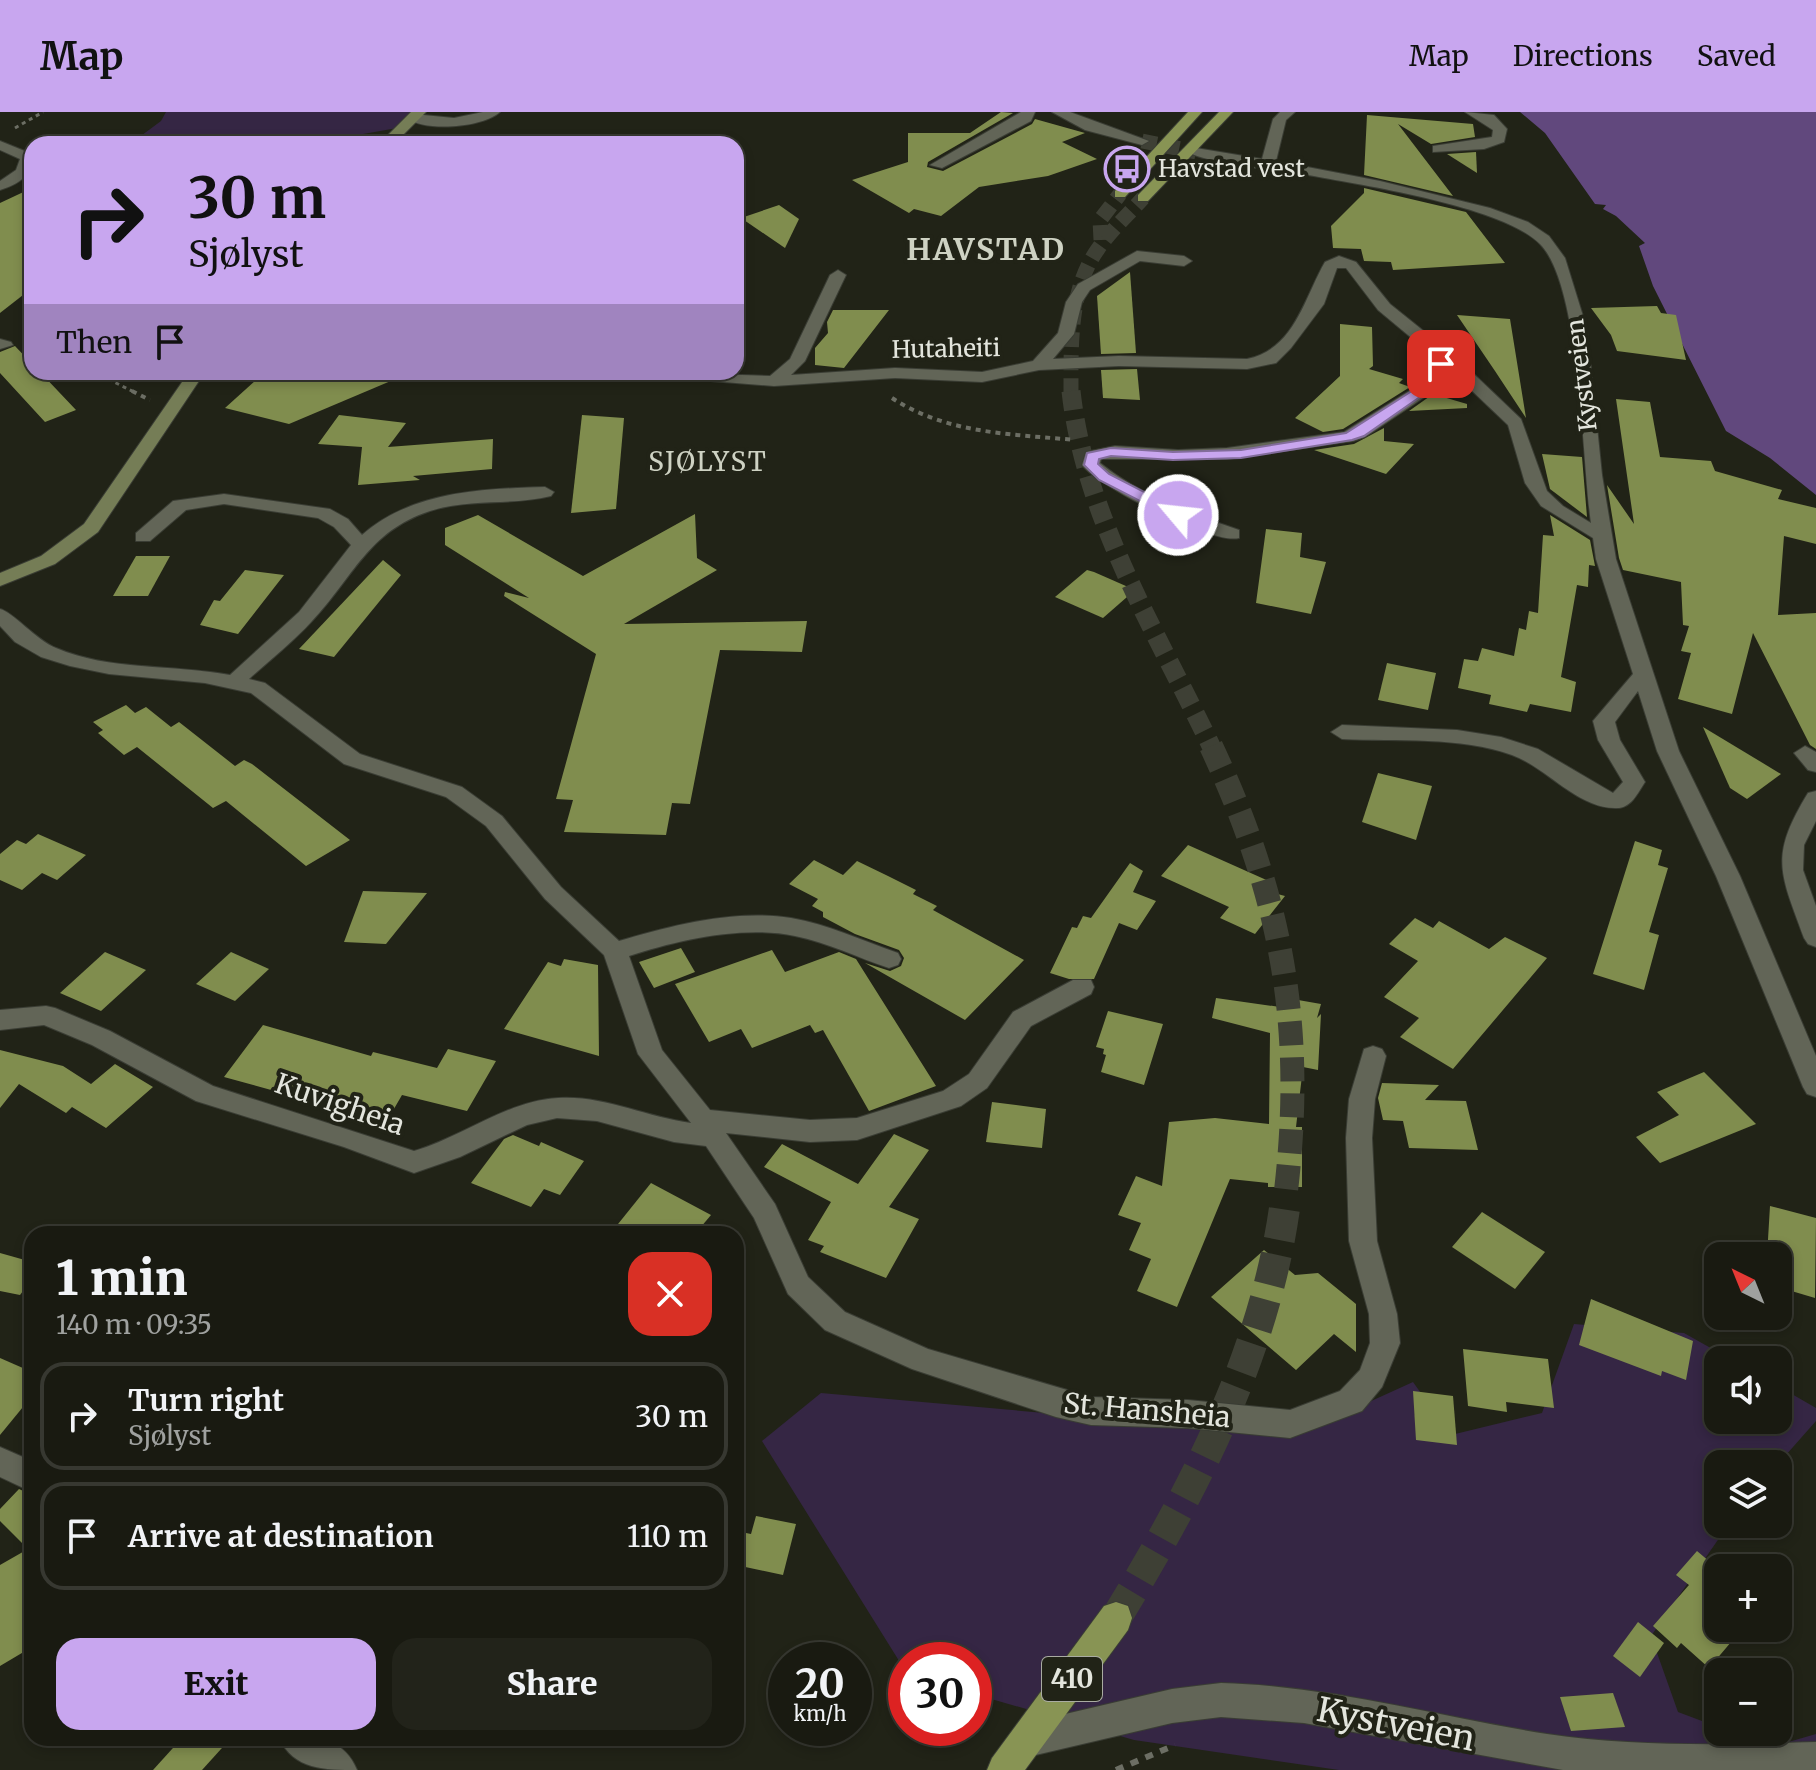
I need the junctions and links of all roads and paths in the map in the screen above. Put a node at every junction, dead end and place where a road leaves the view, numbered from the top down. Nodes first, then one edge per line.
1 (43, 112) edge
2 (493, 112) edge
3 (1028, 112) edge
4 (1059, 112) edge
5 (1195, 112) edge
6 (1226, 112) edge
7 (1288, 112) edge
8 (1472, 112) edge
9 (416, 115) edge
10 (11, 131) dead end
11 (394, 136) edge
12 (1142, 141) tunnel mouth
13 (0, 145) edge
14 (1438, 149) dead end
15 (1196, 152) tunnel mouth
16 (24, 156) edge
17 (1268, 164) junction
18 (937, 165) dead end
19 (24, 171) edge
20 (0, 186) edge
21 (1120, 194) tunnel mouth
22 (1143, 198) tunnel mouth
23 (1184, 261) dead end
24 (838, 275) dead end
25 (1450, 361) junction
26 (1039, 365) junction
27 (868, 375) junction
28 (744, 379) edge
29 (109, 380) edge
30 (192, 380) edge
31 (774, 381) junction
32 (174, 406) junction
33 (1092, 456) junction
34 (545, 492) dead end
35 (1232, 534) dead end
36 (1600, 534) junction
37 (143, 537) dead end
38 (361, 545) junction
39 (0, 580) edge
40 (0, 615) edge
41 (1644, 679) junction
42 (234, 682) junction
43 (1342, 732) dead end
44 (1816, 798) edge
45 (1816, 938) edge
46 (615, 951) junction
47 (889, 959) dead end
48 (1082, 987) dead end
49 (0, 1020) edge
50 (1373, 1056) dead end
51 (1816, 1087) edge
52 (708, 1128) junction
53 (0, 1461) edge
54 (24, 1473) edge
55 (1116, 1618) tunnel mouth
56 (1027, 1740) junction
57 (1181, 1742) dead end
58 (307, 1746) edge
59 (1816, 1759) edge
60 (340, 1770) edge
61 (1004, 1770) edge
62 (1116, 1770) edge

1 - 10 path
2 - 9 street
3 - 18 street
4 - 12 street
5 - 21 main road
6 - 22 main road
7 - 17 street
8 - 14 street
9 - 11 main road
13 - 16 street
15 - 17 street, Kystveien
17 - 36 street, Kystveien
19 - 20 street
23 - 26 street
24 - 31 street
25 - 26 street, Hutaheiti
25 - 33 street
25 - 36 street
26 - 27 street, Hutaheiti
27 - 31 street, Hutaheiti
27 - 33 path
28 - 31 street, Hutaheiti
29 - 32 path
30 - 32 main road
32 - 39 main road
33 - 35 street
34 - 38 street
36 - 41 street, Kystveien
37 - 38 street
38 - 42 street
40 - 42 street, St. Hansheia
41 - 43 street
41 - 51 street, Kystveien
42 - 46 street, St. Hansheia
44 - 45 street
46 - 47 street
46 - 52 street, St. Hansheia
48 - 52 street
49 - 52 street, Kuvigheia
50 - 52 street, St. Hansheia
53 - 54 street
55 - 56 main road, 410
56 - 59 street, Kystveien
56 - 61 main road, 410
57 - 62 path
58 - 60 street

